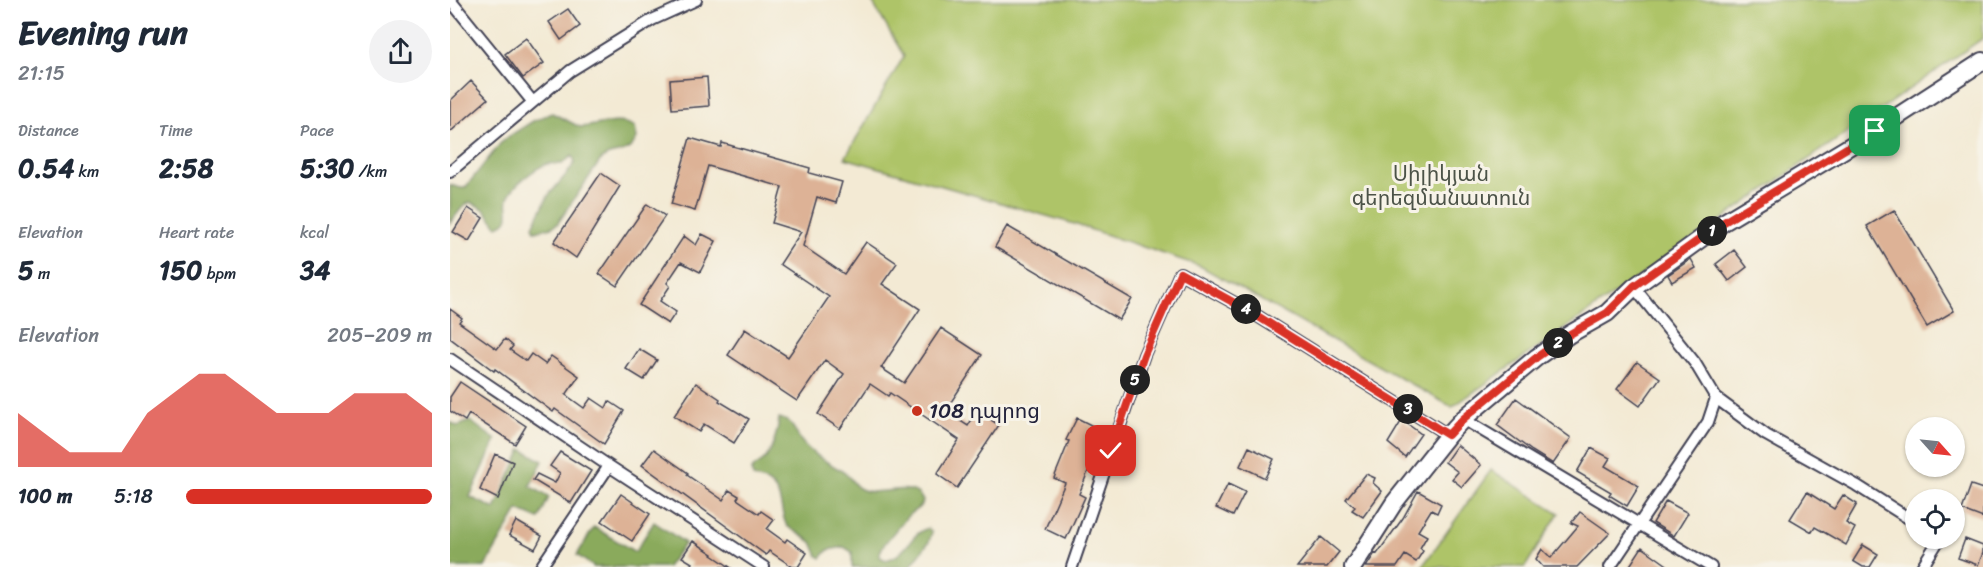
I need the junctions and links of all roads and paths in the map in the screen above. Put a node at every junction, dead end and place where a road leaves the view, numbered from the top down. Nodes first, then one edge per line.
1 (450, 0) edge
2 (696, 0) edge
3 (683, 3) edge
4 (1983, 61) edge
5 (532, 101) junction
6 (450, 172) edge
7 (1634, 286) junction
8 (450, 359) edge
9 (1716, 398) junction
10 (1463, 419) junction
11 (1448, 435) junction
12 (609, 466) junction
13 (1905, 516) edge
14 (1640, 523) junction
15 (1933, 549) edge
16 (540, 567) edge
17 (764, 567) edge
18 (1071, 567) edge
19 (1353, 567) edge
20 (1610, 567) edge
21 (1711, 567) edge
22 (1922, 567) edge

1 - 5 street
2 - 3 street
3 - 5 street
4 - 7 main road
5 - 6 street
7 - 9 street
7 - 10 main road
8 - 12 street
9 - 13 street
9 - 14 street
10 - 11 main road
10 - 14 street
11 - 18 street
11 - 19 main road
12 - 16 street
12 - 17 street
14 - 20 street
14 - 21 street
15 - 22 street

